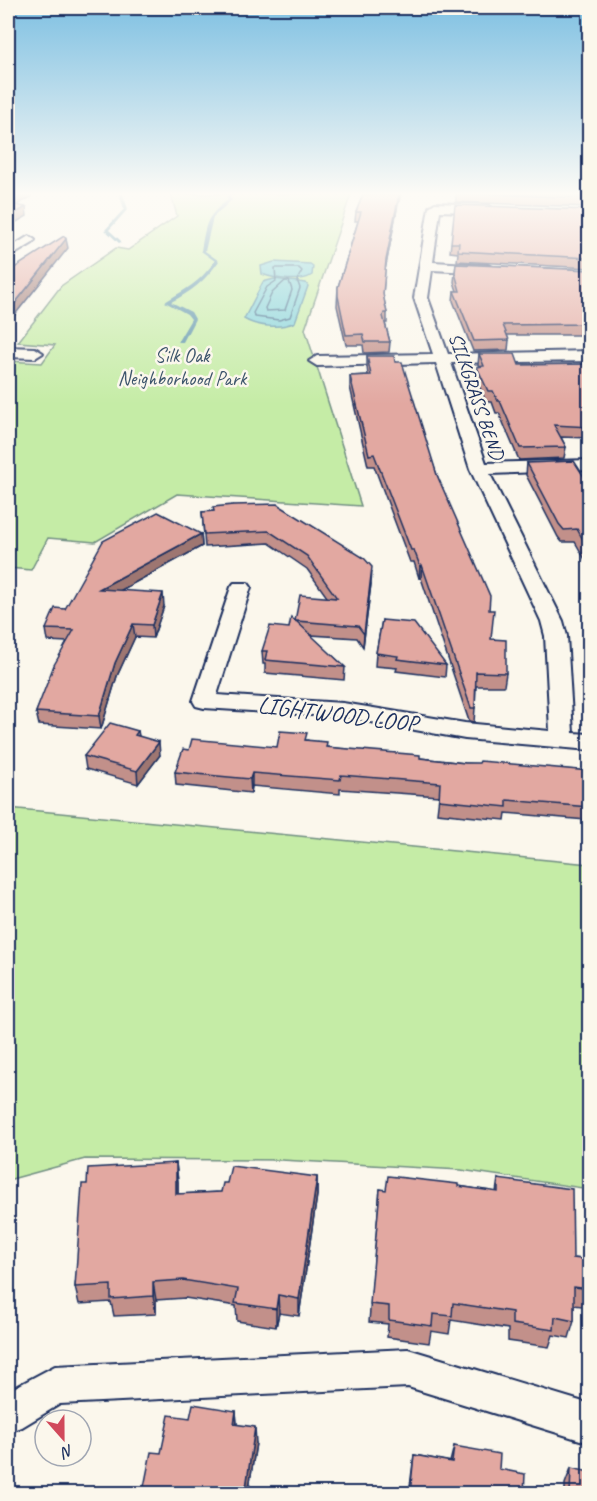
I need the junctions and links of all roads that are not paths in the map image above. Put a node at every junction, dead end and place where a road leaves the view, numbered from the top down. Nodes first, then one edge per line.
1 (425, 266) joint
2 (497, 269) edge
3 (8, 352) edge
4 (35, 353) dead end
5 (590, 356) edge
6 (442, 358) junction
7 (317, 361) dead end
8 (590, 465) edge
9 (479, 469) junction
10 (241, 587) dead end
11 (562, 740) junction
12 (590, 742) edge
13 (8, 1413) edge
14 (590, 1424) edge

1 - 2 street
1 - 6 street, SILKGRASS BEND
3 - 4 street
5 - 6 street
6 - 7 street
6 - 9 street, SILKGRASS BEND
8 - 9 street
9 - 11 street, SILKGRASS BEND
10 - 11 street, LIGHTWOOD LOOP
11 - 12 street, LIGHTWOOD LOOP
13 - 14 street

